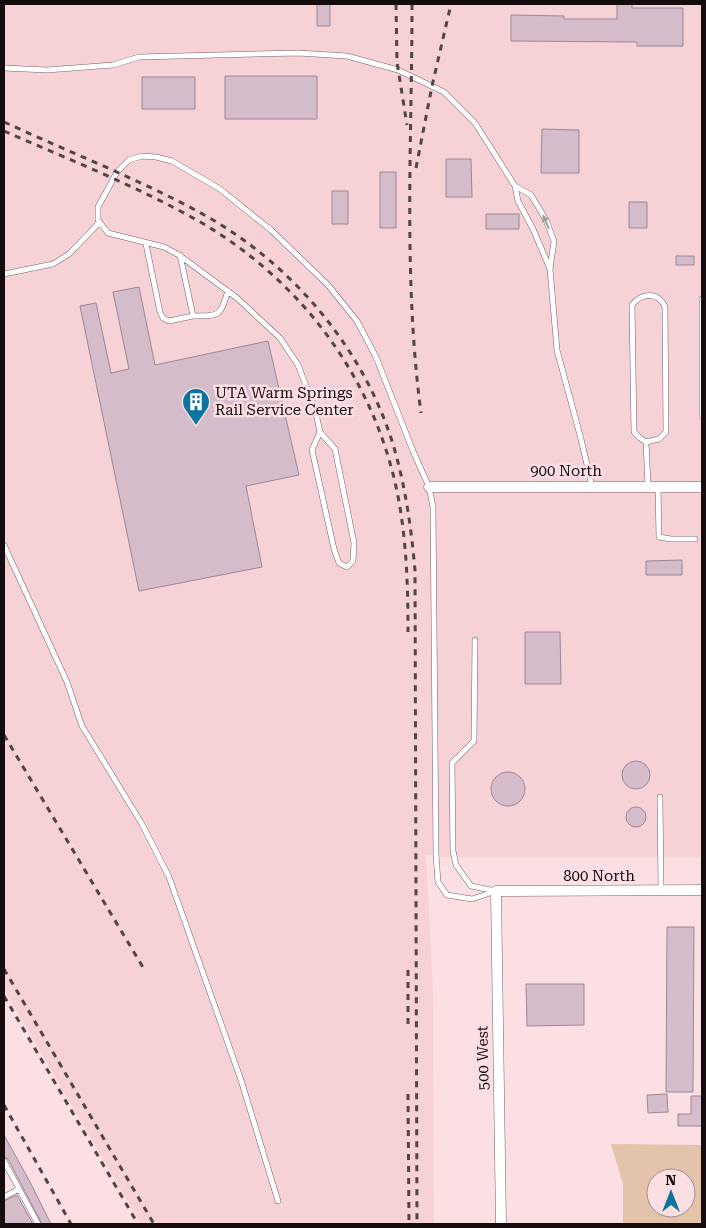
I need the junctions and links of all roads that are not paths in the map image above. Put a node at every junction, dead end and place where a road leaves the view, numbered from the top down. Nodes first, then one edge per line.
1 (4, 68) edge
2 (516, 186) junction
3 (100, 222) junction
4 (146, 244) junction
5 (179, 255) junction
6 (550, 269) junction
7 (4, 274) edge
8 (228, 291) junction
9 (702, 299) edge
10 (193, 316) junction
11 (702, 416) edge
12 (320, 432) junction
13 (646, 442) junction
14 (592, 486) junction
15 (648, 486) junction
16 (658, 486) junction
17 (702, 486) edge
18 (430, 487) junction
19 (695, 539) dead end
20 (4, 545) edge
21 (475, 640) dead end
22 (660, 798) dead end
23 (661, 890) junction
24 (702, 890) edge
25 (496, 891) junction
26 (4, 1161) edge
27 (19, 1189) junction
28 (4, 1197) edge
29 (278, 1201) dead end
30 (38, 1224) edge
31 (501, 1224) edge

1 - 2 lane
2 - 6 lane
6 -> 2 lane
3 - 4 lane
3 - 7 lane
3 - 18 lane
4 - 5 lane
4 - 10 lane
5 - 8 lane
5 - 10 lane
6 - 14 lane
8 - 10 lane
8 - 12 lane
9 - 11 lane
12 - 12 lane
13 - 13 lane
13 - 15 lane
14 - 15 street, 900 North
14 - 18 street, 900 North
15 - 16 street, 900 North
16 - 17 street, 900 North
16 - 19 lane
18 - 25 lane
20 - 29 lane
21 - 25 lane
22 - 23 lane
23 - 24 street, 800 North
23 - 25 street, 800 North
25 - 31 street, 500 West
26 - 27 lane
27 - 28 lane
27 - 30 lane

